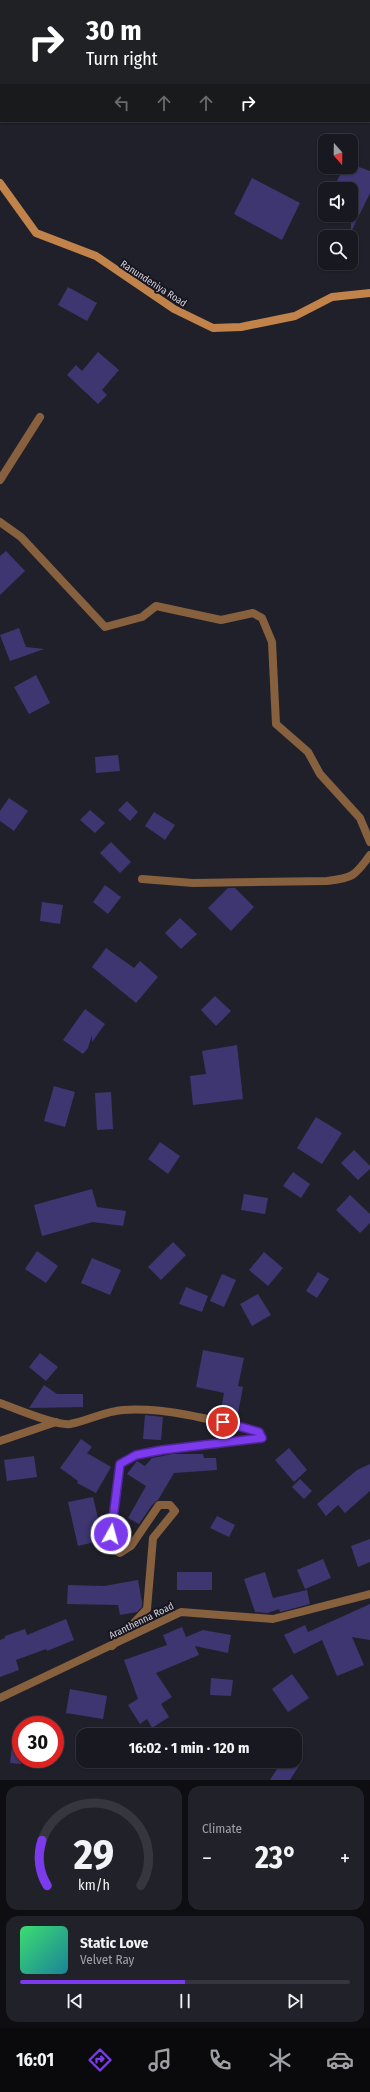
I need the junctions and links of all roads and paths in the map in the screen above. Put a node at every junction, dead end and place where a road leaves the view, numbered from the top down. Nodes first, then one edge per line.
1 (0, 183) edge
2 (370, 293) edge
3 (40, 417) dead end
4 (0, 480) edge
5 (0, 522) edge
6 (370, 842) edge
7 (370, 855) edge
8 (142, 879) dead end
9 (0, 1403) edge
10 (56, 1422) junction
11 (0, 1441) edge
12 (370, 1594) edge
13 (112, 1646) junction
14 (0, 1698) edge

1 - 2 main road, Ranundeniya Road
3 - 4 street
5 - 6 street
7 - 8 street
9 - 10 street
10 - 11 street
10 - 13 street
12 - 13 street, Aranthenna Road
13 - 14 street, Aranthenna Road

